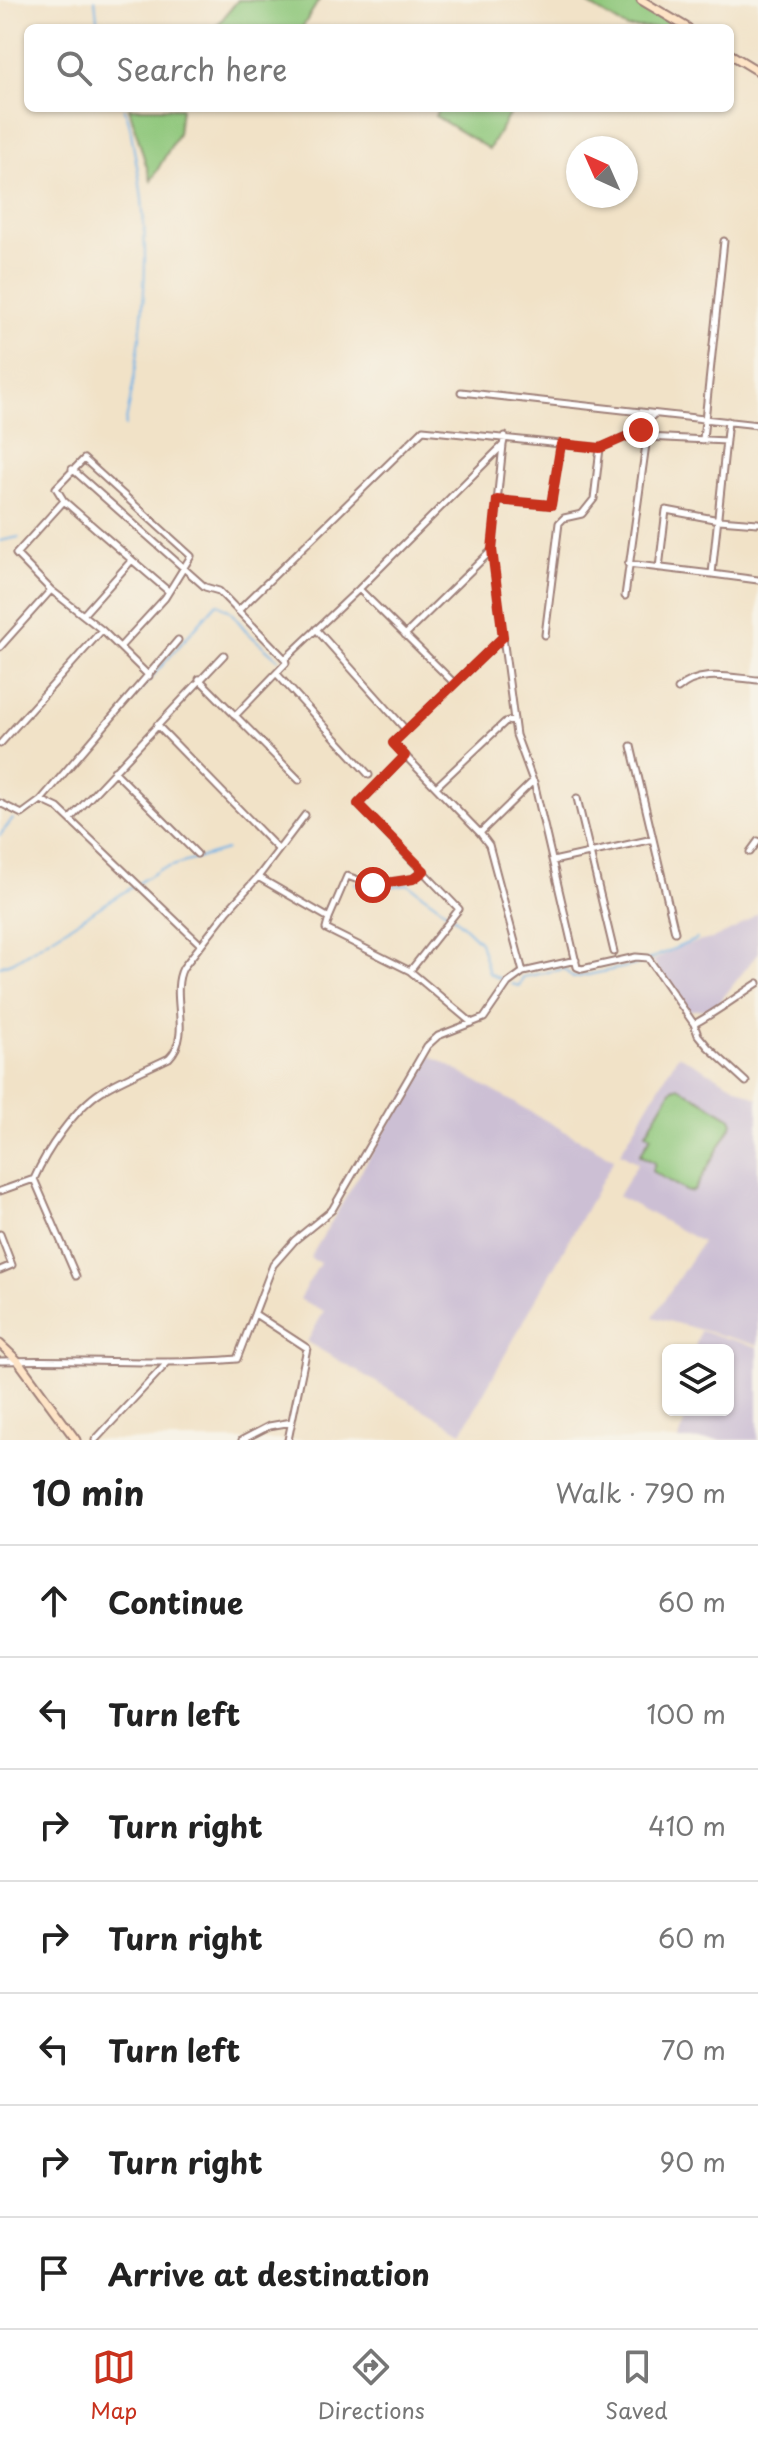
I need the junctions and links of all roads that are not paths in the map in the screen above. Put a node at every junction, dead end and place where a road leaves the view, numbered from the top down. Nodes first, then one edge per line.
1 (641, 0) edge
2 (681, 24) edge
3 (734, 56) edge
4 (758, 71) edge
5 (724, 241) dead end
6 (461, 392) dead end
7 (653, 415) junction
8 (705, 421) junction
9 (728, 421) junction
10 (758, 425) edge
11 (641, 430) junction
12 (505, 436) junction
13 (647, 437) junction
14 (703, 439) junction
15 (726, 441) junction
16 (561, 444) junction
17 (503, 445) junction
18 (600, 448) junction
19 (72, 469) junction
20 (497, 500) junction
21 (64, 501) junction
22 (719, 520) junction
23 (758, 523) edge
24 (492, 550) junction
25 (132, 560) junction
26 (628, 564) junction
27 (183, 568) junction
28 (659, 568) junction
29 (712, 574) junction
30 (758, 580) edge
31 (359, 589) junction
32 (51, 590) junction
33 (167, 590) junction
34 (625, 596) dead end
35 (238, 611) junction
36 (83, 615) junction
37 (316, 629) junction
38 (102, 630) junction
39 (405, 635) junction
40 (545, 635) dead end
41 (503, 637) junction
42 (178, 640) dead end
43 (0, 647) edge
44 (120, 647) junction
45 (224, 655) dead end
46 (285, 659) junction
47 (277, 674) junction
48 (149, 676) junction
49 (199, 679) junction
50 (758, 680) edge
51 (454, 683) junction
52 (678, 689) dead end
53 (235, 716) junction
54 (514, 719) junction
55 (157, 725) junction
56 (406, 730) junction
57 (0, 744) edge
58 (631, 746) dead end
59 (405, 756) junction
60 (114, 771) junction
61 (369, 775) dead end
62 (299, 780) dead end
63 (533, 781) junction
64 (436, 787) junction
65 (577, 798) dead end
66 (41, 800) junction
67 (0, 803) edge
68 (305, 815) dead end
69 (70, 819) junction
70 (480, 833) junction
71 (653, 839) junction
72 (758, 841) edge
73 (278, 849) junction
74 (750, 852) dead end
75 (591, 853) junction
76 (197, 854) dead end
77 (553, 861) junction
78 (424, 871) junction
79 (258, 877) junction
80 (329, 918) junction
81 (675, 932) dead end
82 (201, 945) junction
83 (614, 952) dead end
84 (576, 960) junction
85 (410, 971) junction
86 (523, 972) junction
87 (758, 983) edge
88 (472, 1023) junction
89 (694, 1024) junction
90 (746, 1082) dead end
91 (34, 1179) junction
92 (0, 1191) edge
93 (0, 1234) edge
94 (0, 1270) edge
95 (76, 1276) dead end
96 (255, 1314) junction
97 (0, 1344) edge
98 (0, 1361) edge
99 (18, 1361) junction
100 (168, 1362) junction
101 (292, 1422) junction
102 (76, 1440) edge
103 (95, 1440) edge
104 (242, 1440) edge
105 (288, 1440) edge

1 - 2 main road
3 - 4 main road
5 - 8 street
6 - 7 street
7 - 8 street
7 - 11 street
8 - 9 street
8 - 14 street
9 - 10 street
9 - 15 street
11 - 13 street
11 - 18 street
12 - 16 street
12 - 17 street
12 - 35 street
13 - 14 street
13 - 26 street
14 - 15 street
15 - 22 street
16 - 18 street
16 - 20 street
17 - 20 street
17 - 31 street
18 - 40 street
19 - 21 street
19 - 27 street
19 - 27 street
20 - 24 street
21 - 25 street
21 - 32 street
22 - 23 street
22 - 28 street
22 - 29 street
24 - 39 street
24 - 41 street
25 - 33 street
25 - 36 street
26 - 28 street
26 - 34 street
27 - 33 street
27 - 35 street
28 - 29 street
29 - 30 street
31 - 37 street
31 - 39 street
32 - 36 street
32 - 43 street
33 - 44 street
35 - 46 street
36 - 38 street
37 - 46 street
37 - 56 street
38 - 44 street
38 - 57 street
39 - 51 street
41 - 51 street
41 - 54 street
42 - 48 street
44 - 48 street
45 - 49 street
46 - 47 street
47 - 53 street
47 - 61 street
48 - 66 street
49 - 53 street
49 - 55 street
50 - 52 street
51 - 56 street
53 - 62 street
54 - 63 street
54 - 64 street
55 - 60 street
55 - 73 street
56 - 59 street
58 - 71 street
59 - 64 street
59 - 78 street
60 - 69 street
60 - 76 street
63 - 70 street
63 - 77 street
64 - 70 street
65 - 75 street
66 - 67 street
66 - 69 street
68 - 73 street
69 - 82 street
70 - 86 street
71 - 75 street
71 - 81 street
72 - 74 street
73 - 79 street
75 - 77 street
75 - 83 street
77 - 84 street
78 - 80 street
78 - 85 street
79 - 80 street
79 - 82 street
80 - 85 street
82 - 91 street
84 - 86 street
84 - 89 street
85 - 88 street
86 - 88 street
87 - 89 street
88 - 96 street
89 - 90 street
91 - 92 street
91 - 95 street
93 - 94 street
96 - 100 street
96 - 101 street
97 - 99 main road
98 - 99 street
99 - 100 street
99 - 102 main road
100 - 103 street
101 - 104 street
101 - 105 street

